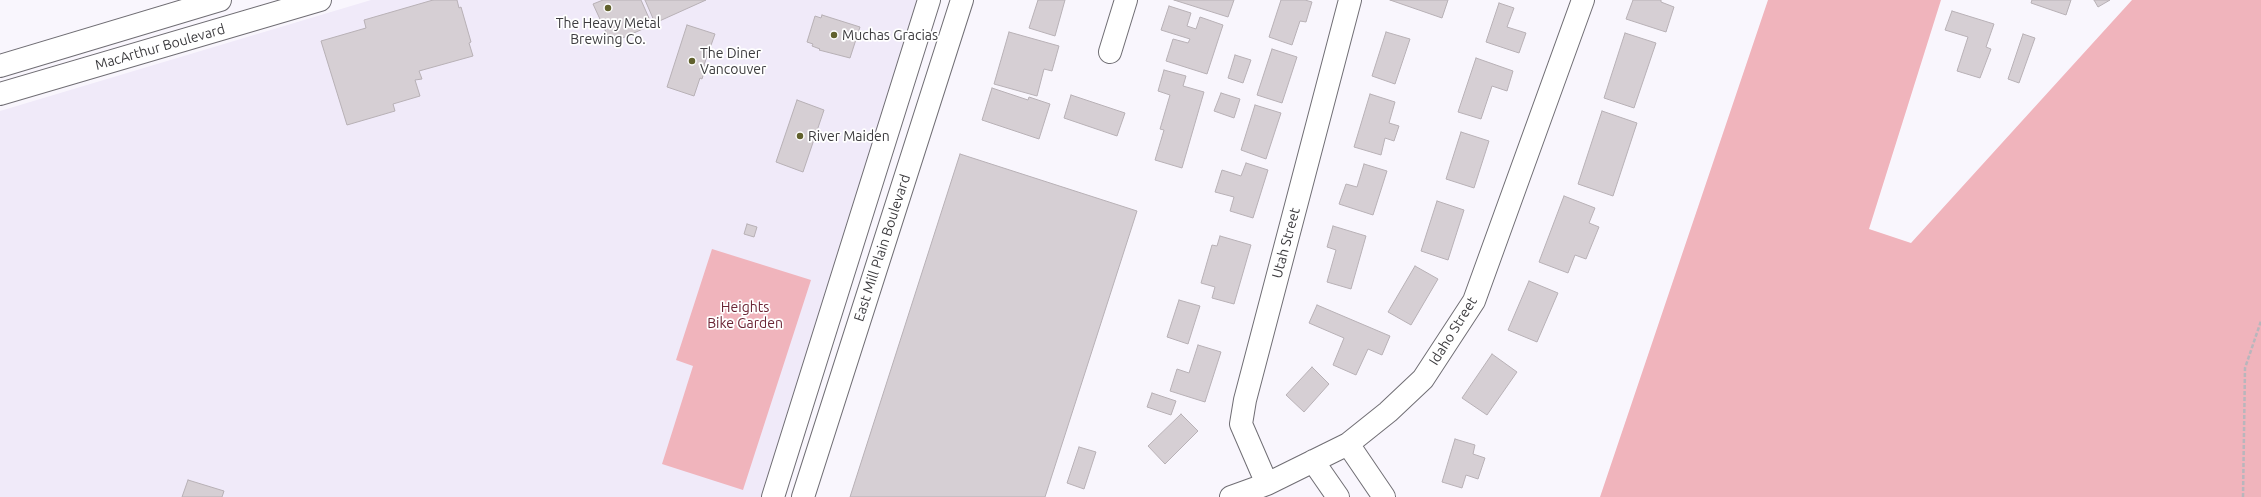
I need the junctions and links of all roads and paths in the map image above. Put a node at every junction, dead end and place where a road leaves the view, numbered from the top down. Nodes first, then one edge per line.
1 (220, 0) edge
2 (320, 0) edge
3 (929, 0) edge
4 (962, 0) edge
5 (1126, 0) edge
6 (1350, 0) edge
7 (1583, 0) edge
8 (1110, 52) dead end
9 (0, 66) edge
10 (0, 94) edge
11 (854, 239) junction
12 (2261, 321) edge
13 (838, 386) junction
14 (801, 408) junction
15 (1348, 444) junction
16 (1313, 461) junction
17 (1266, 484) junction
18 (773, 497) edge
19 (789, 497) edge
20 (803, 497) edge
21 (1231, 497) edge
22 (1338, 497) edge
23 (1384, 497) edge
24 (2243, 497) edge

1 - 9 street, MacArthur Boulevard
2 - 10 street, MacArthur Boulevard
3 - 11 street, East Mill Plain Boulevard
4 - 13 street, East Mill Plain Boulevard
5 - 8 street
6 - 17 street, Utah Street
7 - 15 street, Idaho Street
11 - 13 street
11 - 14 street, East Mill Plain Boulevard
12 - 24 path
13 - 20 street, East Mill Plain Boulevard
14 - 18 street, East Mill Plain Boulevard
14 - 19 street
15 - 16 street, Idaho Street
15 - 23 street
16 - 17 street, Idaho Street
16 - 22 street
17 - 21 street, Idaho Street

